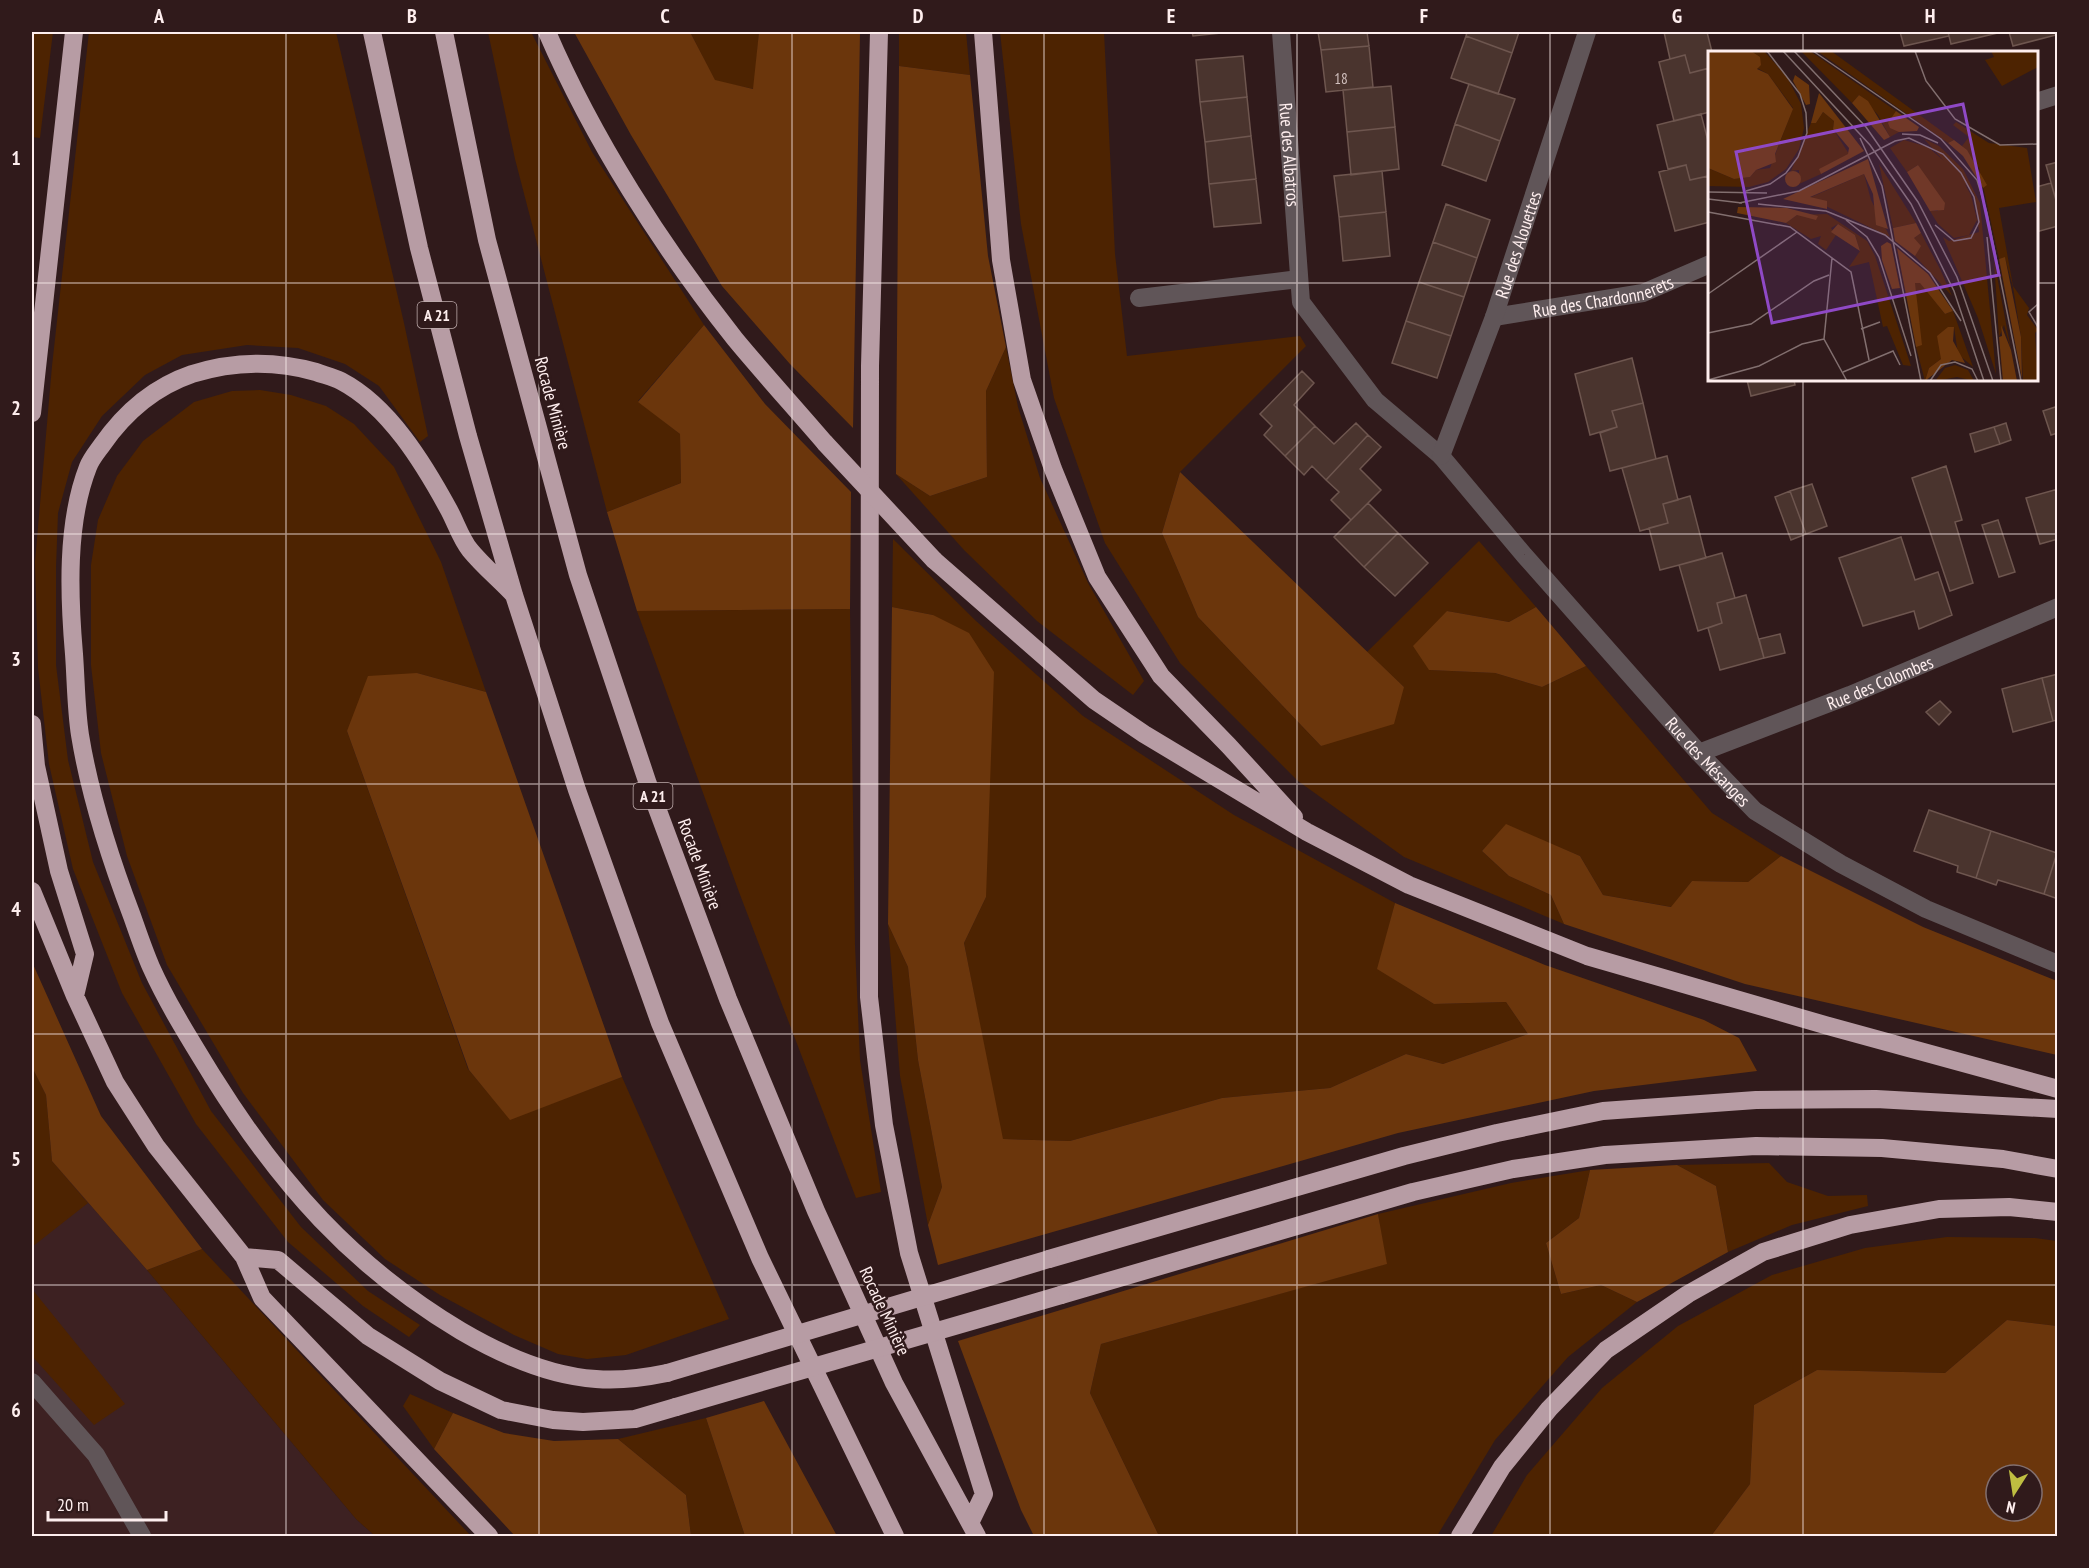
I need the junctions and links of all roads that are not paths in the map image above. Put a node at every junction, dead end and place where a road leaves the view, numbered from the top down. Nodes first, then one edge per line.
1 (74, 32) edge
2 (372, 32) edge
3 (444, 32) edge
4 (547, 32) edge
5 (879, 32) edge
6 (983, 32) edge
7 (1281, 32) edge
8 (1587, 32) edge
9 (2058, 95) edge
10 (2038, 102) edge
11 (1708, 265) edge
12 (1299, 279) junction
13 (1139, 298) dead end
14 (1494, 317) junction
15 (32, 413) edge
16 (1441, 456) junction
17 (514, 595) junction
18 (2058, 607) edge
19 (32, 724) edge
20 (1699, 753) junction
21 (1307, 832) junction
22 (32, 891) edge
23 (2058, 964) edge
24 (75, 996) junction
25 (2058, 1089) edge
26 (2058, 1110) edge
27 (2058, 1169) edge
28 (2058, 1212) edge
29 (244, 1257) junction
30 (32, 1382) edge
31 (973, 1530) edge
32 (142, 1536) edge
33 (489, 1536) edge
34 (895, 1536) edge
35 (1460, 1536) edge

1 - 15 highway
2 - 17 highway, A 21
3 - 31 highway, Rocade Minière / A 21
4 - 21 highway, bridge
5 - 31 highway
6 - 21 highway
7 - 12 street, Rue des Albatros
8 - 14 street, Rue des Alouettes
9 - 10 street
11 - 14 street, Rue des Chardonnerets
12 - 13 street
12 - 16 street, Rue des Albatros
14 - 16 street, Rue des Alouettes
16 - 20 street, Rue des Mésanges
17 - 26 highway, bridge
17 - 34 highway, A 21
18 - 20 street, Rue des Colombes
19 - 24 highway
20 - 23 street, Rue des Mésanges
21 - 25 highway
22 - 24 highway
24 - 29 highway
27 - 29 highway, bridge
28 - 35 highway
29 - 33 highway
30 - 32 street

